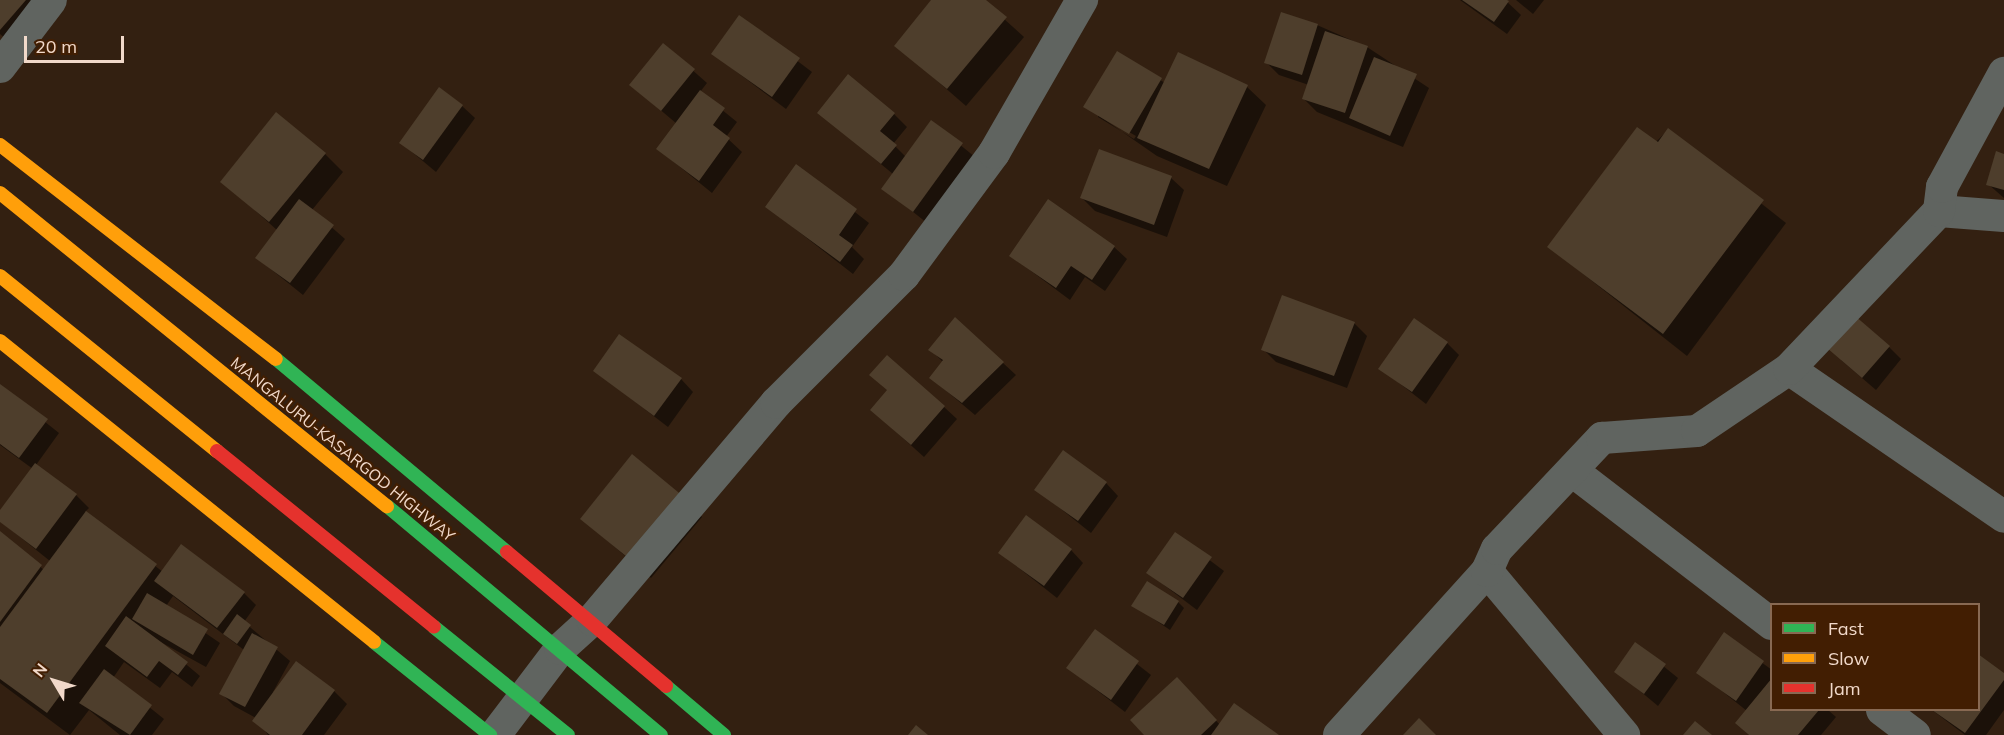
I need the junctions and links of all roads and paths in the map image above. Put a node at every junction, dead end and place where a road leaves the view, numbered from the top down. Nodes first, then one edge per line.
1 (51, 0) edge
2 (1082, 0) edge
3 (0, 67) edge
4 (2004, 73) edge
5 (0, 145) edge
6 (0, 193) edge
7 (1939, 211) junction
8 (2004, 216) edge
9 (0, 276) edge
10 (0, 342) edge
11 (1789, 369) junction
12 (1575, 473) junction
13 (2004, 517) edge
14 (1487, 572) junction
15 (592, 620) junction
16 (1770, 622) edge
17 (560, 649) junction
18 (522, 696) junction
19 (1883, 711) edge
20 (490, 735) edge
21 (495, 735) edge
22 (568, 735) edge
23 (661, 735) edge
24 (724, 735) edge
25 (1339, 735) edge
26 (1624, 735) edge
27 (1916, 735) edge

1 - 3 street
2 - 15 street
4 - 7 street
5 - 15 main road
6 - 17 main road, MANGALURU-KASARGOD HIGHWAY
7 - 8 street
7 - 11 street
9 - 18 main road
10 - 20 main road
11 - 12 street
11 - 13 street
12 - 14 street
12 - 16 street
14 - 25 street
14 - 26 street
15 - 17 street
15 - 24 main road
17 - 18 street
17 - 23 main road, MANGALURU-KASARGOD HIGHWAY
18 - 21 street
18 - 22 main road
19 - 27 street

